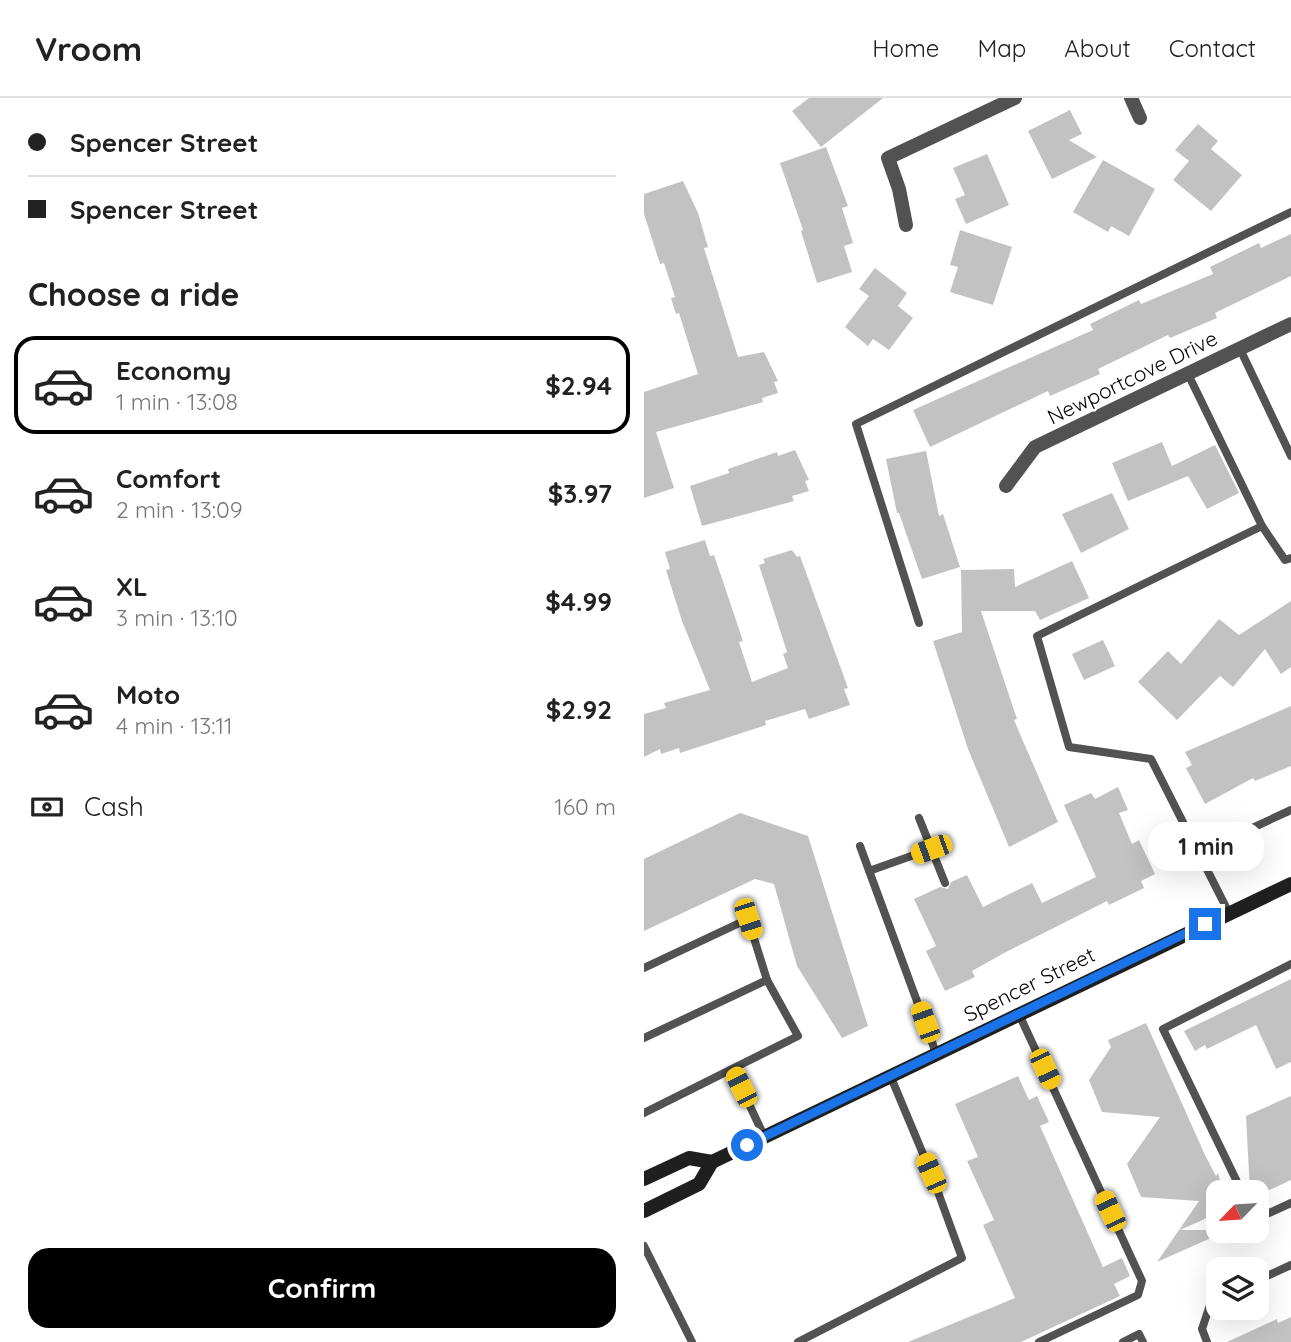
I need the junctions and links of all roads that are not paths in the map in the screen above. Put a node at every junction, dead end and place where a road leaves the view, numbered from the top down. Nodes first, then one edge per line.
1 (1015, 98) edge
2 (1131, 98) edge
3 (1140, 118) dead end
4 (1291, 212) edge
5 (906, 225) dead end
6 (1291, 324) edge
7 (1240, 349) junction
8 (1188, 374) junction
9 (1291, 456) edge
10 (1006, 486) dead end
11 (1262, 526) junction
12 (1291, 558) edge
13 (919, 623) dead end
14 (1291, 810) edge
15 (919, 818) dead end
16 (860, 846) dead end
17 (931, 849) junction
18 (1198, 853) junction
19 (869, 871) junction
20 (945, 883) dead end
21 (1291, 884) edge
22 (1229, 913) junction
23 (1291, 964) edge
24 (644, 968) edge
25 (767, 980) junction
26 (1018, 1012) junction
27 (644, 1038) edge
28 (936, 1053) junction
29 (733, 1070) junction
30 (890, 1075) junction
31 (644, 1113) edge
32 (764, 1136) junction
33 (712, 1162) junction
34 (644, 1179) edge
35 (1236, 1180) edge
36 (1291, 1203) edge
37 (644, 1211) edge
38 (1269, 1213) edge
39 (644, 1245) edge
40 (1291, 1265) edge
41 (1269, 1275) edge
42 (1206, 1317) edge
43 (692, 1342) edge
44 (798, 1342) edge
45 (1040, 1342) edge
46 (1124, 1342) edge
47 (1143, 1342) edge
48 (1207, 1342) edge

1 - 5 street
2 - 3 street
4 - 13 lane
6 - 7 street, Newportcove Drive
7 - 8 street, Newportcove Drive
7 - 9 lane
8 - 10 street, Newportcove Drive
8 - 11 lane
11 - 12 lane
11 - 18 lane
14 - 18 lane
15 - 17 lane
16 - 19 lane
17 - 19 lane
17 - 20 lane
18 - 22 lane
19 - 28 lane
21 - 22 street, Spencer Street
22 - 26 street, Spencer Street
23 - 35 lane
24 - 25 lane
25 - 27 lane
25 - 29 lane
26 - 28 street, Spencer Street
26 - 45 lane
28 - 30 street, Spencer Street
29 - 31 lane
29 - 32 lane
30 - 32 street, Spencer Street
30 - 44 lane
32 - 33 street, Spencer Street
33 - 34 street, Spencer Street
33 - 37 street, Spencer Street
36 - 38 lane
39 - 43 lane
40 - 41 lane
42 - 48 lane
46 - 47 lane

